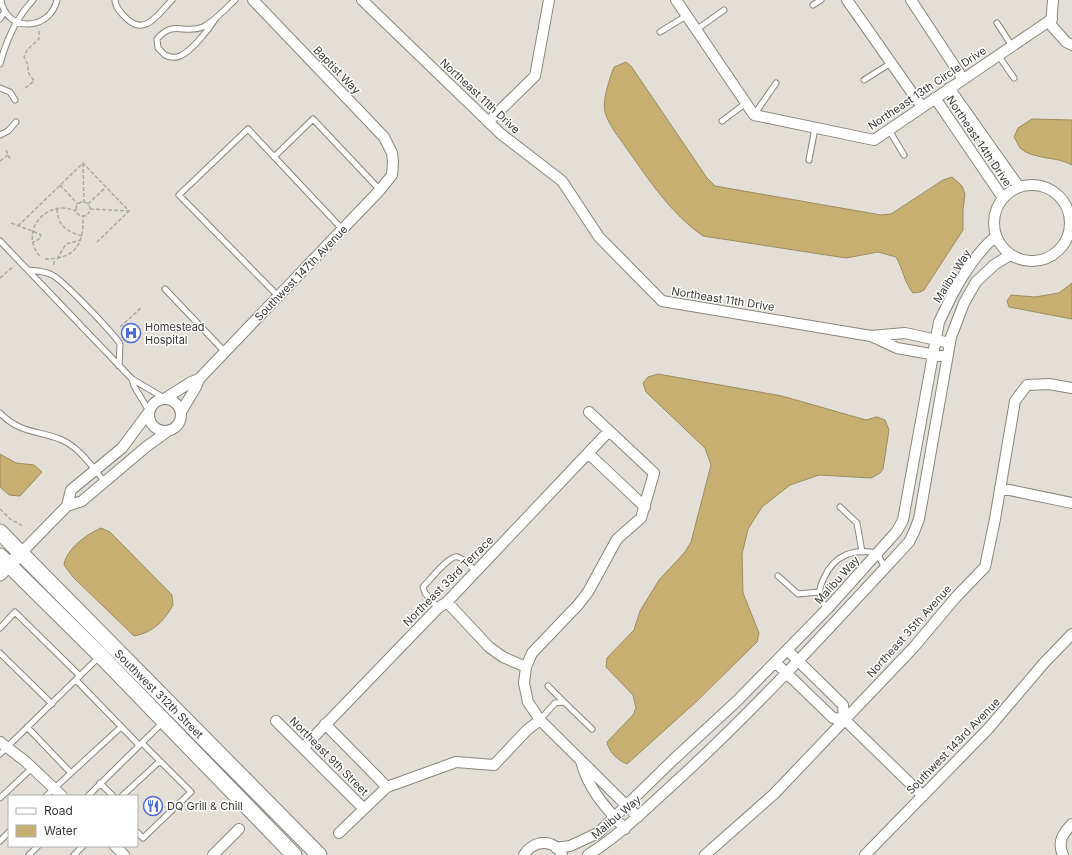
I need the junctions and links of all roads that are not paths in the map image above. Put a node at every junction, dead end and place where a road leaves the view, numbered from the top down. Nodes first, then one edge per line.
1 (1, 0) edge
2 (33, 0) edge
3 (57, 0) edge
4 (115, 0) edge
5 (172, 0) edge
6 (234, 0) edge
7 (254, 0) edge
8 (362, 0) edge
9 (549, 0) edge
10 (676, 0) edge
11 (821, 0) edge
12 (847, 0) edge
13 (911, 0) edge
14 (1053, 0) edge
15 (813, 5) dead end
16 (724, 10) dead end
17 (5, 11) junction
18 (686, 16) junction
19 (216, 18) junction
20 (0, 19) edge
21 (17, 22) junction
22 (1052, 22) junction
23 (997, 23) dead end
24 (696, 30) junction
25 (660, 32) dead end
26 (1072, 45) edge
27 (1012, 46) junction
28 (2, 48) edge
29 (998, 55) junction
30 (891, 62) junction
31 (0, 64) edge
32 (1014, 78) dead end
33 (963, 79) junction
34 (864, 80) dead end
35 (776, 83) dead end
36 (0, 88) edge
37 (949, 88) junction
38 (935, 98) junction
39 (15, 100) dead end
40 (746, 103) junction
41 (922, 107) junction
42 (754, 115) junction
43 (722, 121) dead end
44 (16, 122) dead end
45 (488, 122) junction
46 (815, 128) junction
47 (888, 130) junction
48 (0, 135) edge
49 (904, 155) dead end
50 (274, 157) junction
51 (809, 160) dead end
52 (393, 162) joint
53 (1019, 187) junction
54 (380, 190) junction
55 (1003, 198) junction
56 (1068, 201) edge
57 (1071, 222) edge
58 (343, 230) junction
59 (996, 236) junction
60 (0, 241) edge
61 (1010, 255) junction
62 (28, 270) junction
63 (164, 289) dead end
64 (278, 296) junction
65 (871, 336) junction
66 (935, 339) junction
67 (950, 343) junction
68 (225, 352) junction
69 (932, 354) junction
70 (947, 357) junction
71 (119, 366) junction
72 (132, 379) junction
73 (199, 379) junction
74 (1072, 388) edge
75 (165, 398) junction
76 (148, 412) junction
77 (182, 412) junction
78 (589, 412) dead end
79 (0, 413) edge
80 (168, 431) junction
81 (609, 431) junction
82 (588, 453) junction
83 (94, 469) junction
84 (104, 481) junction
85 (1000, 488) junction
86 (1072, 503) edge
87 (67, 506) junction
88 (645, 507) junction
89 (840, 507) dead end
90 (0, 532) edge
91 (862, 552) junction
92 (21, 553) junction
93 (877, 554) junction
94 (3, 565) edge
95 (885, 568) junction
96 (476, 571) junction
97 (778, 576) dead end
98 (820, 592) junction
99 (447, 602) junction
100 (438, 608) junction
101 (827, 610) junction
102 (0, 628) edge
103 (1072, 634) edge
104 (786, 650) junction
105 (0, 653) edge
106 (100, 655) junction
107 (775, 662) junction
108 (798, 662) junction
109 (526, 667) junction
110 (787, 673) junction
111 (78, 678) junction
112 (548, 686) dead end
113 (564, 702) junction
114 (52, 704) junction
115 (844, 719) junction
116 (540, 720) junction
117 (164, 721) junction
118 (276, 721) dead end
119 (325, 724) junction
120 (27, 727) junction
121 (121, 727) junction
122 (592, 729) dead end
123 (140, 744) junction
124 (2, 748) edge
125 (303, 748) junction
126 (160, 761) junction
127 (581, 761) junction
128 (32, 768) junction
129 (71, 773) junction
130 (100, 783) junction
131 (387, 787) junction
132 (54, 789) junction
133 (47, 795) edge
134 (61, 795) edge
135 (89, 795) edge
136 (111, 795) edge
137 (123, 795) edge
138 (260, 796) junction
139 (923, 796) junction
140 (0, 798) edge
141 (627, 806) junction
142 (364, 809) junction
143 (638, 817) junction
144 (614, 818) junction
145 (1072, 824) edge
146 (239, 829) dead end
147 (625, 829) junction
148 (8, 833) edge
149 (138, 833) edge
150 (339, 833) dead end
151 (0, 841) edge
152 (37, 847) edge
153 (82, 847) edge
154 (559, 851) edge
155 (29, 855) edge
156 (74, 855) edge
157 (213, 855) edge
158 (294, 855) edge
159 (319, 855) edge
160 (524, 855) edge
161 (588, 855) edge
162 (705, 855) edge
163 (865, 855) edge
164 (1063, 855) edge

1 - 17 lane
2 - 21 lane
3 - 21 lane
4 - 5 lane
6 - 19 lane
7 - 52 street, Baptist Way
8 - 45 street, Northeast 11th Drive
9 - 45 street
10 - 18 street
11 - 15 lane
12 - 30 street
13 - 33 street, Northeast 14th Drive
14 - 22 street
16 - 24 lane
17 - 20 lane
17 - 21 lane
18 - 24 street
18 - 25 lane
19 - 19 lane
21 - 28 lane
22 - 26 street
22 - 27 street, Northeast 13th Circle Drive
23 - 27 lane
24 - 40 street
27 - 29 street, Northeast 13th Circle Drive
28 - 31 lane
29 - 32 lane
29 - 33 street, Northeast 13th Circle Drive
30 - 34 lane
30 - 41 street
33 - 37 street, Northeast 13th Circle Drive
35 - 42 lane
36 - 39 lane
37 - 38 street, Northeast 13th Circle Drive
37 - 53 street, Northeast 14th Drive
38 - 41 street, Northeast 13th Circle Drive
38 - 55 street, Northeast 14th Drive
40 - 42 street
40 - 43 lane
41 - 47 street, Northeast 13th Circle Drive
42 - 46 street, Northeast 13th Circle Drive
44 - 48 lane
45 - 65 street, Northeast 11th Drive
46 - 47 street, Northeast 13th Circle Drive
46 - 51 lane
47 - 49 lane
50 - 54 lane
50 - 58 lane
50 - 64 lane
52 - 54 street, Southwest 147th Avenue
53 - 55 street
53 - 56 street
54 - 58 street, Southwest 147th Avenue
55 - 59 street
56 - 57 street
57 - 61 street
58 - 64 street, Southwest 147th Avenue
59 - 61 street
59 - 66 street, Malibu Way
60 - 62 lane
61 - 67 street, Malibu Way
62 - 71 lane
62 - 71 lane
63 - 68 lane
64 - 68 street, Southwest 147th Avenue
65 - 66 street, Northeast 11th Drive
65 - 69 street, Northeast 11th Drive
66 - 67 street, Northeast 11th Drive
66 - 69 street, Malibu Way
67 - 70 street, Malibu Way
68 - 73 street, Southwest 147th Avenue
69 - 70 street, Northeast 11th Drive
69 - 93 street, Malibu Way
70 - 95 street, Malibu Way
71 - 72 lane
72 - 75 lane
72 - 76 lane
73 - 75 street, Southwest 147th Avenue
73 - 77 street, Southwest 147th Avenue
74 - 85 street, Northeast 35th Avenue
75 - 76 street
75 - 77 street
76 - 80 street
76 - 83 street
77 - 80 street
78 - 81 street
79 - 83 lane
80 - 84 street
81 - 82 street, Northeast 33rd Terrace
81 - 88 street
82 - 88 street
82 - 96 street, Northeast 33rd Terrace
83 - 84 lane
83 - 87 street
84 - 87 street
85 - 86 street
85 - 115 street, Northeast 35th Avenue
87 - 92 street
88 - 109 street
89 - 91 lane
90 - 92 main road, Southwest 312th Street
91 - 93 lane
91 - 98 lane
92 - 94 street
92 - 138 main road, Southwest 312th Street
93 - 95 lane
93 - 101 street, Malibu Way
94 - 106 main road, Southwest 312th Street
95 - 108 street, Malibu Way
96 - 99 street, Northeast 33rd Terrace
96 - 100 lane
97 - 98 lane
98 - 101 lane
99 - 100 street, Northeast 33rd Terrace
99 - 109 street
100 - 119 street, Northeast 33rd Terrace
101 - 104 street, Malibu Way
102 - 111 lane
103 - 139 street, Southwest 143rd Avenue
104 - 107 street, Malibu Way
104 - 108 street
105 - 114 lane
106 - 111 lane
106 - 117 main road, Southwest 312th Street
107 - 110 street
107 - 141 street, Malibu Way
108 - 110 street, Malibu Way
108 - 115 street
109 - 116 street
110 - 115 street
110 - 143 street, Malibu Way
111 - 114 lane
111 - 121 lane
112 - 113 lane
113 - 116 lane
113 - 122 lane
114 - 120 lane
115 - 139 street
115 - 162 street, Northeast 35th Avenue
116 - 127 street
116 - 131 street
117 - 123 lane
117 - 138 main road
117 - 158 main road, Southwest 312th Street
118 - 125 street, Northeast 9th Street
119 - 125 street, Northeast 33rd Terrace
119 - 131 street, Northeast 9th Street
120 - 124 lane
120 - 129 lane
121 - 123 lane
121 - 129 lane
123 - 126 lane
123 - 130 lane
124 - 128 street
125 - 142 street, Northeast 9th Street
126 - 137 lane
126 - 149 lane
127 - 141 street
127 - 144 street
128 - 132 street
128 - 140 lane
129 - 132 lane
130 - 135 lane
130 - 136 lane
131 - 142 street
132 - 133 lane
132 - 134 street
138 - 159 main road, Southwest 312th Street
139 - 163 street, Southwest 143rd Avenue
141 - 143 street
141 - 144 street, Malibu Way
142 - 150 street
143 - 147 street, Malibu Way
144 - 147 street
144 - 154 street, Malibu Way
145 - 164 street
146 - 157 street
147 - 161 street, Malibu Way
148 - 151 lane
152 - 155 lane
153 - 156 lane
154 - 160 street, Malibu Way

